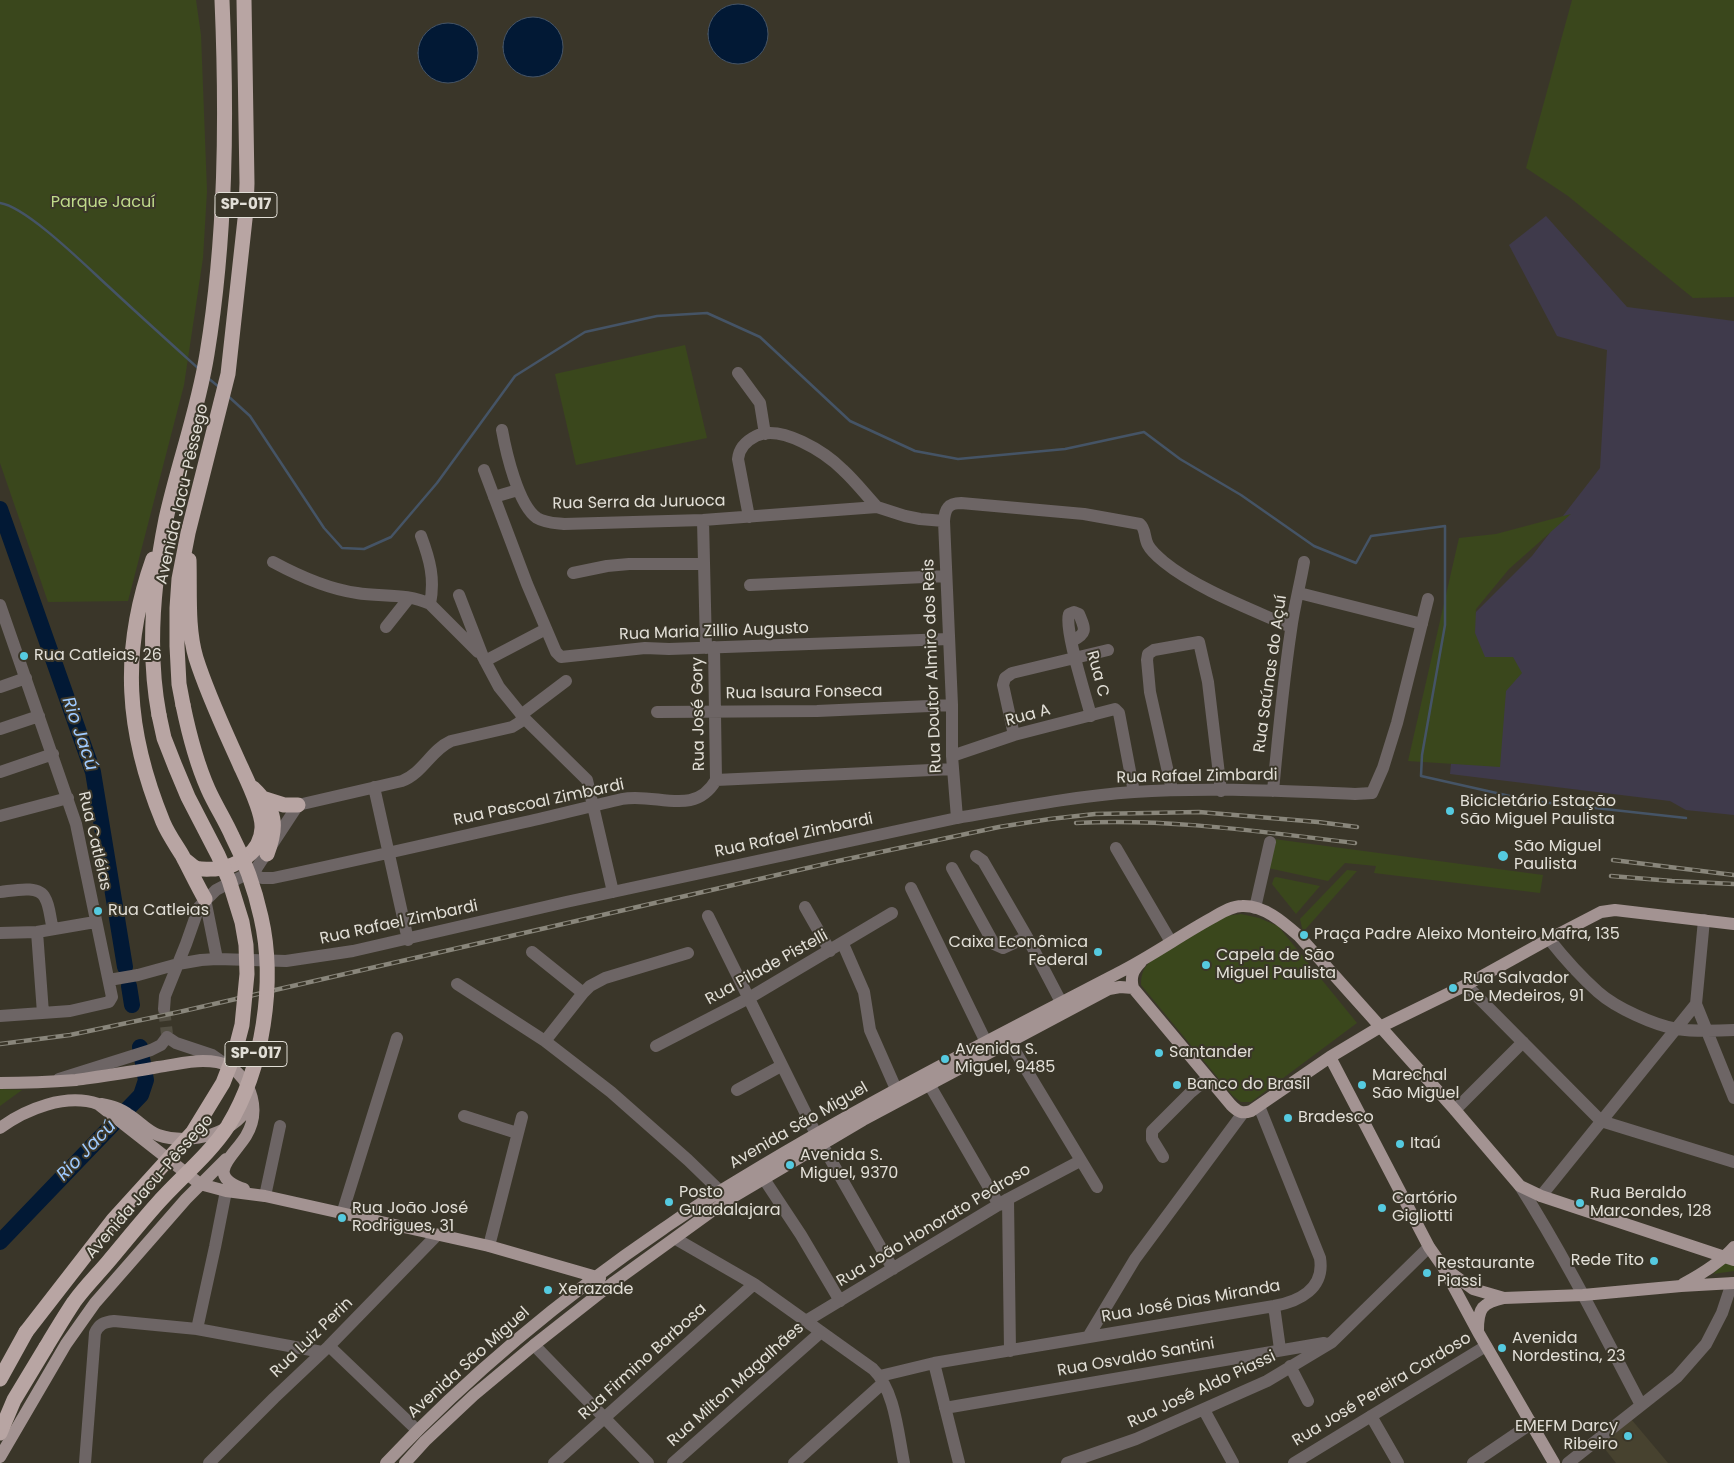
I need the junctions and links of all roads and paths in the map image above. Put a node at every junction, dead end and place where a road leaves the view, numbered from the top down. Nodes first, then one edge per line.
1 (212, 0) edge
2 (222, 0) edge
3 (244, 0) edge
4 (254, 0) edge
5 (246, 35) junction
6 (224, 36) junction
7 (738, 373) dead end
8 (502, 430) dead end
9 (765, 434) junction
10 (484, 470) dead end
11 (518, 490) junction
12 (494, 497) junction
13 (877, 507) junction
14 (749, 517) junction
15 (945, 517) junction
16 (166, 519) junction
17 (703, 520) junction
18 (188, 534) junction
19 (421, 536) dead end
20 (273, 562) dead end
21 (1304, 562) dead end
22 (704, 564) junction
23 (573, 572) dead end
24 (946, 576) junction
25 (750, 585) dead end
26 (1299, 593) junction
27 (459, 595) dead end
28 (409, 598) junction
29 (1428, 599) dead end
30 (430, 604) junction
31 (0, 605) edge
32 (1422, 624) junction
33 (386, 627) dead end
34 (1291, 627) junction
35 (546, 629) junction
36 (949, 639) junction
37 (13, 641) junction
38 (1072, 641) dead end
39 (0, 646) edge
40 (710, 648) junction
41 (1108, 650) dead end
42 (484, 659) junction
43 (1075, 659) junction
44 (26, 678) junction
45 (566, 681) dead end
46 (0, 687) edge
47 (952, 706) junction
48 (716, 711) junction
49 (657, 712) dead end
50 (39, 716) junction
51 (1091, 716) junction
52 (523, 717) junction
53 (0, 729) edge
54 (1014, 735) junction
55 (53, 754) junction
56 (952, 763) junction
57 (0, 772) edge
58 (716, 780) junction
59 (248, 784) junction
60 (374, 787) junction
61 (1172, 790) junction
62 (1221, 791) junction
63 (1273, 791) junction
64 (1134, 792) junction
65 (68, 798) junction
66 (265, 799) junction
67 (298, 804) junction
68 (593, 806) junction
69 (0, 816) edge
70 (957, 818) junction
71 (1270, 842) dead end
72 (1116, 848) dead end
73 (388, 853) junction
74 (267, 854) junction
75 (976, 856) dead end
76 (184, 859) junction
77 (952, 868) dead end
78 (249, 873) junction
79 (911, 888) dead end
80 (0, 892) edge
81 (614, 892) junction
82 (205, 899) junction
83 (805, 908) dead end
84 (1255, 908) junction
85 (892, 913) dead end
86 (708, 916) dead end
87 (1704, 920) junction
88 (95, 922) junction
89 (1734, 924) edge
90 (53, 929) junction
91 (37, 932) junction
92 (0, 933) edge
93 (1028, 937) junction
94 (1549, 939) junction
95 (408, 940) junction
96 (1171, 942) junction
97 (843, 944) junction
98 (830, 951) junction
99 (532, 952) dead end
100 (688, 953) dead end
101 (216, 958) junction
102 (1145, 959) junction
103 (178, 964) junction
104 (109, 980) junction
105 (457, 984) dead end
106 (1466, 985) junction
107 (1133, 988) junction
108 (583, 993) junction
109 (749, 998) junction
110 (1061, 1002) junction
111 (1696, 1004) junction
112 (164, 1009) tunnel mouth
113 (43, 1013) junction
114 (0, 1016) edge
115 (1380, 1027) junction
116 (1675, 1029) junction
117 (1734, 1030) edge
118 (1707, 1032) junction
119 (397, 1038) dead end
120 (545, 1041) junction
121 (1009, 1041) junction
122 (986, 1042) junction
123 (1524, 1042) junction
124 (656, 1046) dead end
125 (1330, 1057) junction
126 (225, 1064) junction
127 (781, 1066) junction
128 (1208, 1078) junction
129 (50, 1082) junction
130 (0, 1083) edge
131 (929, 1084) junction
132 (896, 1089) junction
133 (737, 1090) dead end
134 (252, 1098) junction
135 (1734, 1098) edge
136 (1259, 1106) junction
137 (105, 1107) junction
138 (1455, 1110) junction
139 (1244, 1113) junction
140 (464, 1116) dead end
141 (522, 1117) dead end
142 (1601, 1121) junction
143 (280, 1126) dead end
144 (0, 1128) edge
145 (518, 1133) junction
146 (818, 1139) junction
147 (231, 1154) junction
148 (1163, 1157) dead end
149 (1080, 1161) junction
150 (1734, 1162) edge
151 (764, 1179) junction
152 (200, 1184) junction
153 (1520, 1186) junction
154 (1097, 1188) dead end
155 (226, 1191) junction
156 (265, 1196) junction
157 (723, 1196) junction
158 (1540, 1196) junction
159 (1003, 1202) junction
160 (342, 1214) junction
161 (437, 1235) junction
162 (676, 1239) junction
163 (489, 1246) junction
164 (1429, 1247) junction
165 (1734, 1247) edge
166 (1730, 1259) edge
167 (1443, 1267) junction
168 (894, 1269) junction
169 (595, 1276) junction
170 (614, 1282) junction
171 (1733, 1283) edge
172 (754, 1284) junction
173 (1681, 1286) junction
174 (1583, 1295) junction
175 (1504, 1298) junction
176 (840, 1301) junction
177 (1274, 1306) junction
178 (806, 1321) junction
179 (197, 1329) junction
180 (821, 1332) junction
181 (1478, 1332) junction
182 (1088, 1337) junction
183 (1332, 1342) junction
184 (534, 1345) junction
185 (1486, 1346) junction
186 (326, 1349) junction
187 (1280, 1349) junction
188 (1010, 1350) junction
189 (934, 1363) junction
190 (1290, 1366) junction
191 (0, 1379) edge
192 (882, 1379) junction
193 (1308, 1401) dead end
194 (1641, 1405) junction
195 (945, 1408) junction
196 (1204, 1410) junction
197 (1371, 1416) junction
198 (605, 1418) junction
199 (1532, 1424) junction
200 (417, 1430) junction
201 (0, 1433) edge
202 (0, 1457) edge
203 (85, 1463) edge
204 (209, 1463) edge
205 (386, 1463) edge
206 (405, 1463) edge
207 (554, 1463) edge
208 (648, 1463) edge
209 (674, 1463) edge
210 (794, 1463) edge
211 (904, 1463) edge
212 (959, 1463) edge
213 (1067, 1463) edge
214 (1233, 1463) edge
215 (1294, 1463) edge
216 (1398, 1463) edge
217 (1473, 1463) edge
218 (1554, 1463) edge
219 (1568, 1463) edge

1 - 6 highway
2 - 6 highway, Avenida Jacu-Pêssego
3 - 5 highway
4 - 5 highway
5 - 18 highway, Avenida Jacu-Pêssego / SP-017
6 - 16 highway, Avenida Jacu-Pêssego / SP-017
7 - 9 street
8 - 11 street, Rua Serra da Juruoca
9 - 13 street
9 - 14 street, Rua Serra da Juruoca
10 - 12 street, Rua Maria Zillio Augusto
11 - 12 street
11 - 17 street, Rua Serra da Juruoca
12 - 35 street, Rua Maria Zillio Augusto
13 - 14 street, Rua Serra da Juruoca
13 - 15 street
14 - 17 street, Rua Serra da Juruoca
15 - 24 street, Rua Doutor Almiro dos Reis
15 - 34 street
16 - 76 highway
16 - 191 highway, Avenida Jacu-Pêssego / SP-017, bridge
17 - 22 street, Rua José Gory
18 - 59 highway
18 - 201 highway, Avenida Jacu-Pêssego / SP-017, bridge
19 - 30 street
20 - 28 street
21 - 26 street, Rua Saúnas do Açuí
22 - 23 street
22 - 40 street, Rua José Gory
24 - 25 street
24 - 36 street, Rua Doutor Almiro dos Reis
26 - 32 street
26 - 34 street, Rua Saúnas do Açuí
27 - 42 street
28 - 30 street
28 - 33 street
29 - 32 street
30 - 42 street
31 - 37 street, Rua Catléias
32 - 63 street, Rua Rafael Zimbardi
34 - 63 street, Rua Saúnas do Açuí
35 - 40 street, Rua Maria Zillio Augusto
35 - 42 street
36 - 40 street, Rua Maria Zillio Augusto
36 - 47 street, Rua Doutor Almiro dos Reis
37 - 39 street
37 - 44 street, Rua Catléias
38 - 43 street, Rua C
40 - 48 street, Rua José Gory
41 - 43 street
42 - 52 street
43 - 51 street, Rua C
43 - 54 street
44 - 46 street
44 - 50 street, Rua Catléias
45 - 52 street
47 - 48 street, Rua Isaura Fonseca
47 - 56 street, Rua Doutor Almiro dos Reis
48 - 49 street, Rua Isaura Fonseca
48 - 58 street, Rua José Gory
50 - 53 street
50 - 55 street, Rua Catléias
51 - 54 street, Rua A
51 - 64 street, Rua A
52 - 60 street
52 - 68 street
54 - 56 street, Rua A
55 - 57 street
55 - 65 street, Rua Catléias
56 - 58 street
56 - 70 street, Rua Doutor Almiro dos Reis
58 - 68 street, Rua Pascoal Zimbardi
59 - 66 highway
59 - 76 highway
60 - 67 street
60 - 73 street
61 - 62 street, Rua Rafael Zimbardi
61 - 62 street
61 - 64 street, Rua Rafael Zimbardi
62 - 63 street, Rua Rafael Zimbardi
64 - 70 street, Rua Rafael Zimbardi
65 - 69 street
65 - 88 street, Rua Catléias
66 - 67 highway
66 - 74 highway
67 - 74 street
68 - 73 street, Rua Pascoal Zimbardi
68 - 81 street
70 - 81 street, Rua Rafael Zimbardi
71 - 84 street
72 - 96 street
73 - 78 street, Rua Pascoal Zimbardi
73 - 95 street
74 - 78 street
75 - 93 street
76 - 82 highway
77 - 93 street
78 - 82 street
79 - 122 street
80 - 90 street
81 - 95 street, Rua Rafael Zimbardi
82 - 101 street
82 - 103 street
83 - 98 street
84 - 96 main road, Avenida São Miguel
84 - 115 main road
85 - 97 street, Rua Pilade Pistelli
86 - 109 street
87 - 89 main road
87 - 94 main road
87 - 111 street
88 - 90 street
88 - 104 street, Rua Catléias
90 - 91 street
91 - 92 street
91 - 113 street
93 - 110 street
94 - 106 main road
94 - 116 street
95 - 101 street, Rua Rafael Zimbardi
96 - 102 main road, Avenida São Miguel
97 - 98 street, Rua Pilade Pistelli
97 - 132 street
98 - 109 street, Rua Pilade Pistelli
99 - 108 street
100 - 108 street
101 - 103 street, Rua Rafael Zimbardi
102 - 107 main road, Avenida São Miguel
102 - 110 main road, Avenida São Miguel
103 - 104 street, Rua Rafael Zimbardi
103 - 112 street
104 - 113 street, Rua Catléias
105 - 120 street
106 - 115 main road
106 - 123 street
107 - 121 main road, Avenida São Miguel
107 - 128 main road
108 - 120 street
109 - 124 street, Rua Pilade Pistelli
109 - 127 street
110 - 122 main road, Avenida São Miguel
111 - 116 street
111 - 118 street
113 - 114 street
115 - 125 main road
115 - 138 main road
116 - 118 street
116 - 142 street
117 - 118 street
118 - 135 street
119 - 160 street
120 - 157 street
121 - 131 main road, Avenida São Miguel
121 - 149 street
122 - 132 main road, Avenida São Miguel
123 - 138 street
123 - 142 street
125 - 136 main road
125 - 164 main road
126 - 129 main road
126 - 129 street
126 - 134 main road
127 - 133 street
127 - 146 street
128 - 139 main road
128 - 148 street
129 - 130 main road
131 - 146 main road, Avenida São Miguel
131 - 159 street
132 - 146 main road, Avenida São Miguel
134 - 137 main road
134 - 147 main road
136 - 139 main road
136 - 177 street, Rua José Dias Miranda
137 - 144 main road
137 - 152 main road
138 - 153 main road
139 - 182 street
140 - 145 street
141 - 145 street
142 - 150 street
142 - 158 street
143 - 156 street
145 - 163 street
146 - 151 main road, Avenida São Miguel
146 - 157 main road, Avenida São Miguel
146 - 168 street
147 - 152 main road
147 - 156 main road
149 - 154 street
149 - 159 street, Rua João Honorato Pedroso
151 - 157 main road, Avenida São Miguel
151 - 176 street
152 - 155 main road
152 - 202 main road
153 - 158 main road
153 - 174 street
155 - 156 main road
155 - 179 street
156 - 160 main road
157 - 162 main road, Avenida São Miguel
157 - 169 main road, Avenida São Miguel
158 - 166 main road
159 - 168 street, Rua João Honorato Pedroso
159 - 188 street
160 - 161 main road
161 - 163 main road
161 - 186 street, Rua Luiz Perin
162 - 170 main road, Avenida São Miguel
162 - 172 street
163 - 169 main road
164 - 167 main road
164 - 183 street, Rua José Aldo Piassi
165 - 166 main road
166 - 173 main road
167 - 175 main road
167 - 181 main road
168 - 176 street, Rua João Honorato Pedroso
169 - 170 main road
169 - 200 main road, Avenida São Miguel
170 - 184 main road, Avenida São Miguel
171 - 173 main road
171 - 194 street
172 - 178 street
172 - 198 street, Rua Firmino Barbosa
173 - 174 main road
174 - 175 main road
174 - 194 street
175 - 181 main road
176 - 178 street, Rua João Honorato Pedroso
177 - 182 street, Rua José Dias Miranda
177 - 187 street
178 - 180 street
179 - 186 street
179 - 203 street
180 - 192 street
180 - 209 street, Rua Milton Magalhães
181 - 185 main road
182 - 188 street, Rua José Dias Miranda
183 - 187 street, Rua Osvaldo Santini
183 - 190 street, Rua José Aldo Piassi
184 - 198 street
184 - 206 main road, Avenida São Miguel
185 - 197 street, Rua José Pereira Cardoso
185 - 199 main road
186 - 200 street
186 - 204 street, Rua Luiz Perin
187 - 195 street, Rua Osvaldo Santini
188 - 189 street, Rua José Dias Miranda
189 - 192 street, Rua José Dias Miranda
189 - 195 street
190 - 193 street
190 - 196 street, Rua José Aldo Piassi
192 - 210 street
192 - 211 street
194 - 219 street
195 - 212 street
196 - 213 street, Rua José Aldo Piassi
196 - 214 street
197 - 215 street, Rua José Pereira Cardoso
197 - 216 street
198 - 207 street, Rua Firmino Barbosa
198 - 208 street
199 - 217 street
199 - 218 main road
200 - 205 main road, Avenida São Miguel

